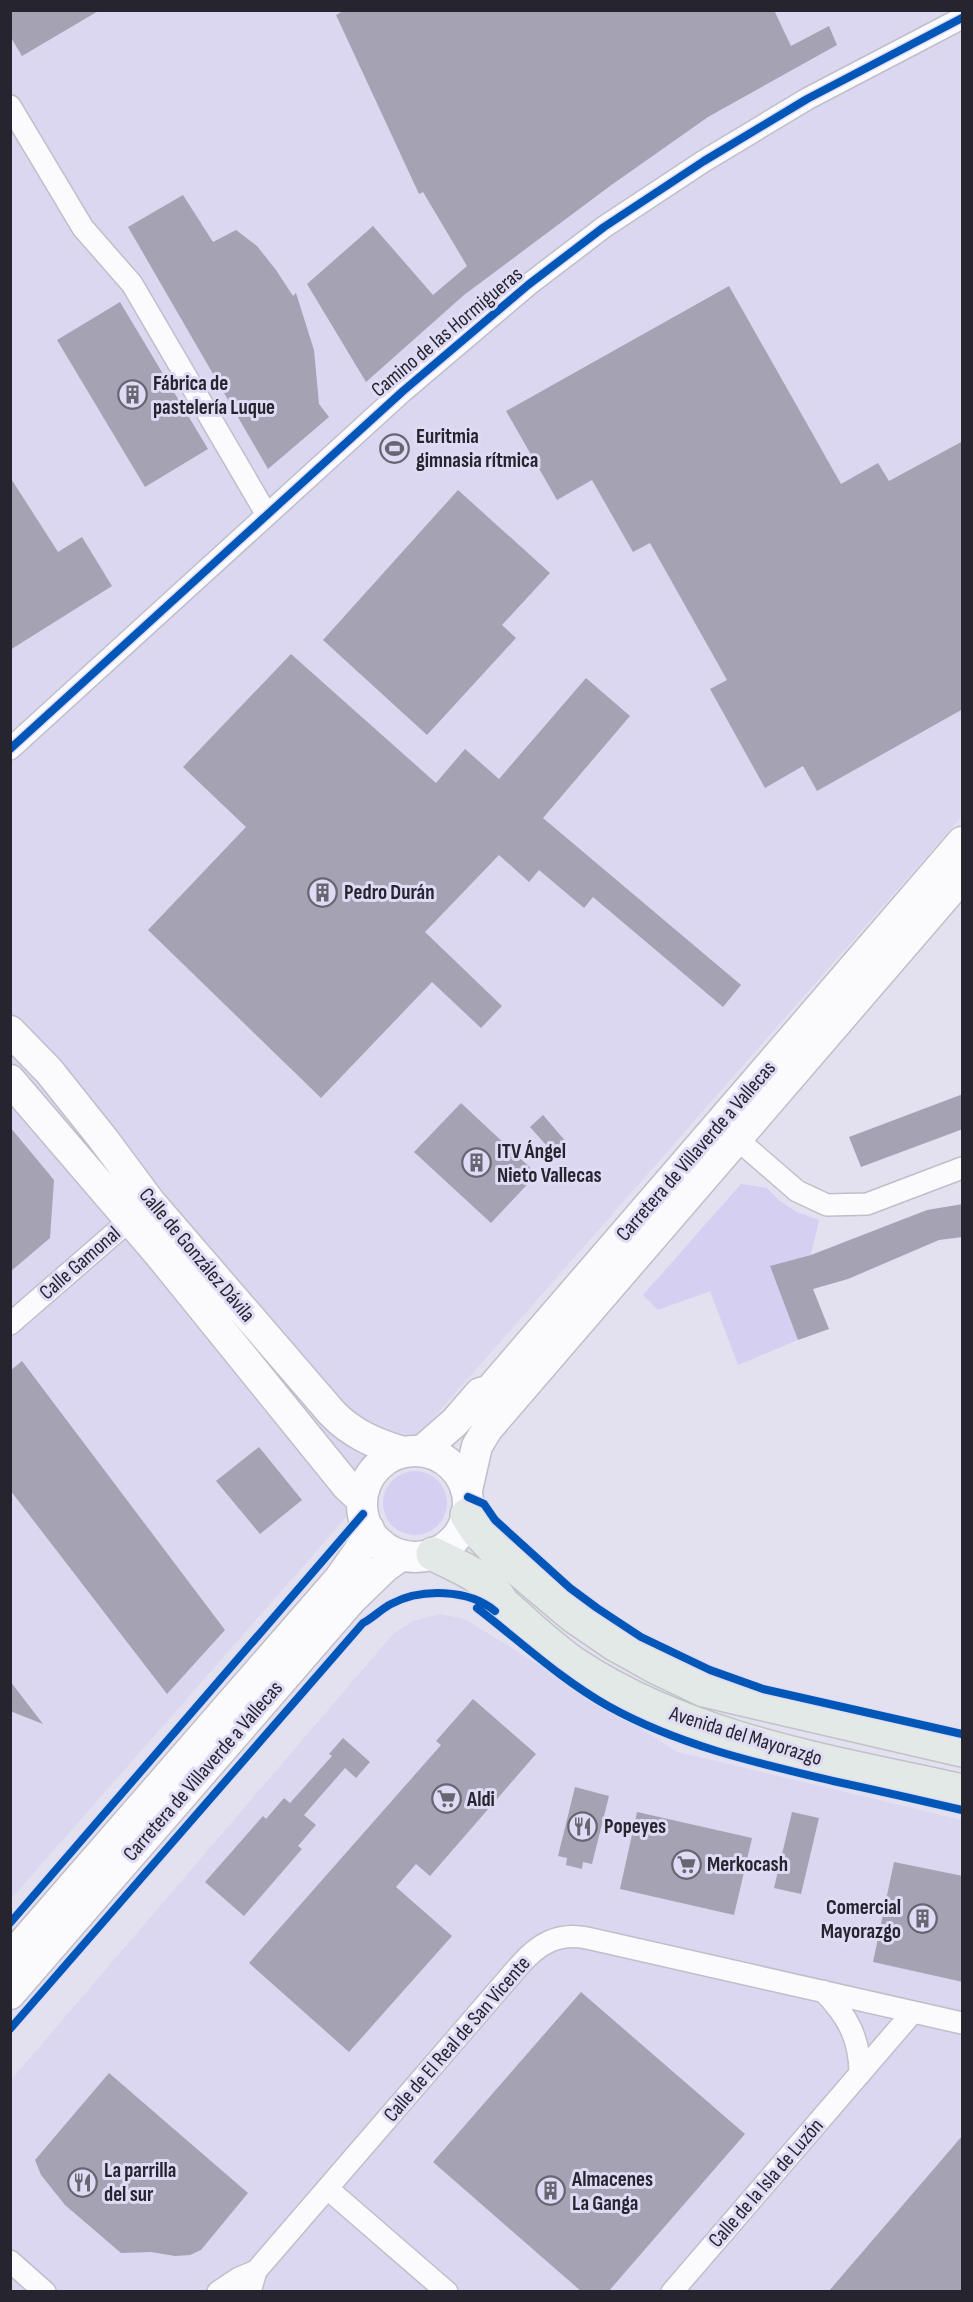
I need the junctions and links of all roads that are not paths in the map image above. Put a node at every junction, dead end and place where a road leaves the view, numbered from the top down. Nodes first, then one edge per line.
1 (963, 18) edge
2 (10, 106) edge
3 (267, 515) junction
4 (10, 748) edge
5 (963, 842) edge
6 (963, 877) edge
7 (10, 1031) edge
8 (10, 1080) edge
9 (738, 1140) junction
10 (963, 1168) edge
11 (140, 1211) junction
12 (10, 1324) edge
13 (412, 1452) junction
14 (362, 1500) junction
15 (467, 1502) junction
16 (369, 1529) junction
17 (434, 1554) junction
18 (402, 1555) junction
19 (963, 1750) edge
20 (963, 1791) edge
21 (10, 1958) edge
22 (823, 1991) junction
23 (10, 1994) edge
24 (914, 2012) junction
25 (963, 2023) edge
26 (860, 2074) junction
27 (328, 2189) junction
28 (10, 2261) edge
29 (256, 2271) junction
30 (45, 2292) edge
31 (218, 2292) edge
32 (249, 2292) edge
33 (447, 2292) edge
34 (672, 2292) edge

1 - 3 street, Camino de las Hormigueras
2 - 3 street
3 - 4 street, Camino de las Hormigueras
5 - 13 main road, Carretera de Villaverde a Vallecas
6 - 9 main road, Carretera de Villaverde a Vallecas
7 - 11 main road, Calle de González Dávila
8 - 11 main road, Calle de González Dávila
9 - 10 street
9 - 15 main road, Carretera de Villaverde a Vallecas
11 - 12 street, Calle Gamonal
11 - 13 main road, Calle de González Dávila
11 - 14 main road, Calle de González Dávila
13 - 14 main road
13 - 15 main road
14 - 16 main road
15 - 17 main road
15 - 19 main road, Avenida del Mayorazgo
16 - 18 main road
16 - 21 main road, Carretera de Villaverde a Vallecas
17 - 18 main road
17 - 20 main road, Avenida del Mayorazgo
18 - 23 main road, Carretera de Villaverde a Vallecas
22 - 24 street, Calle de El Real de San Vicente
22 - 26 street
22 - 27 street, Calle de El Real de San Vicente
24 - 25 street, Calle de El Real de San Vicente
24 - 26 street, Calle de la Isla de Luzón
26 - 34 street, Calle de la Isla de Luzón
27 - 29 street, Calle de El Real de San Vicente
27 - 33 street
28 - 30 street
29 - 31 street, Calle de El Real de San Vicente
29 - 32 street, Calle de El Real de San Vicente

